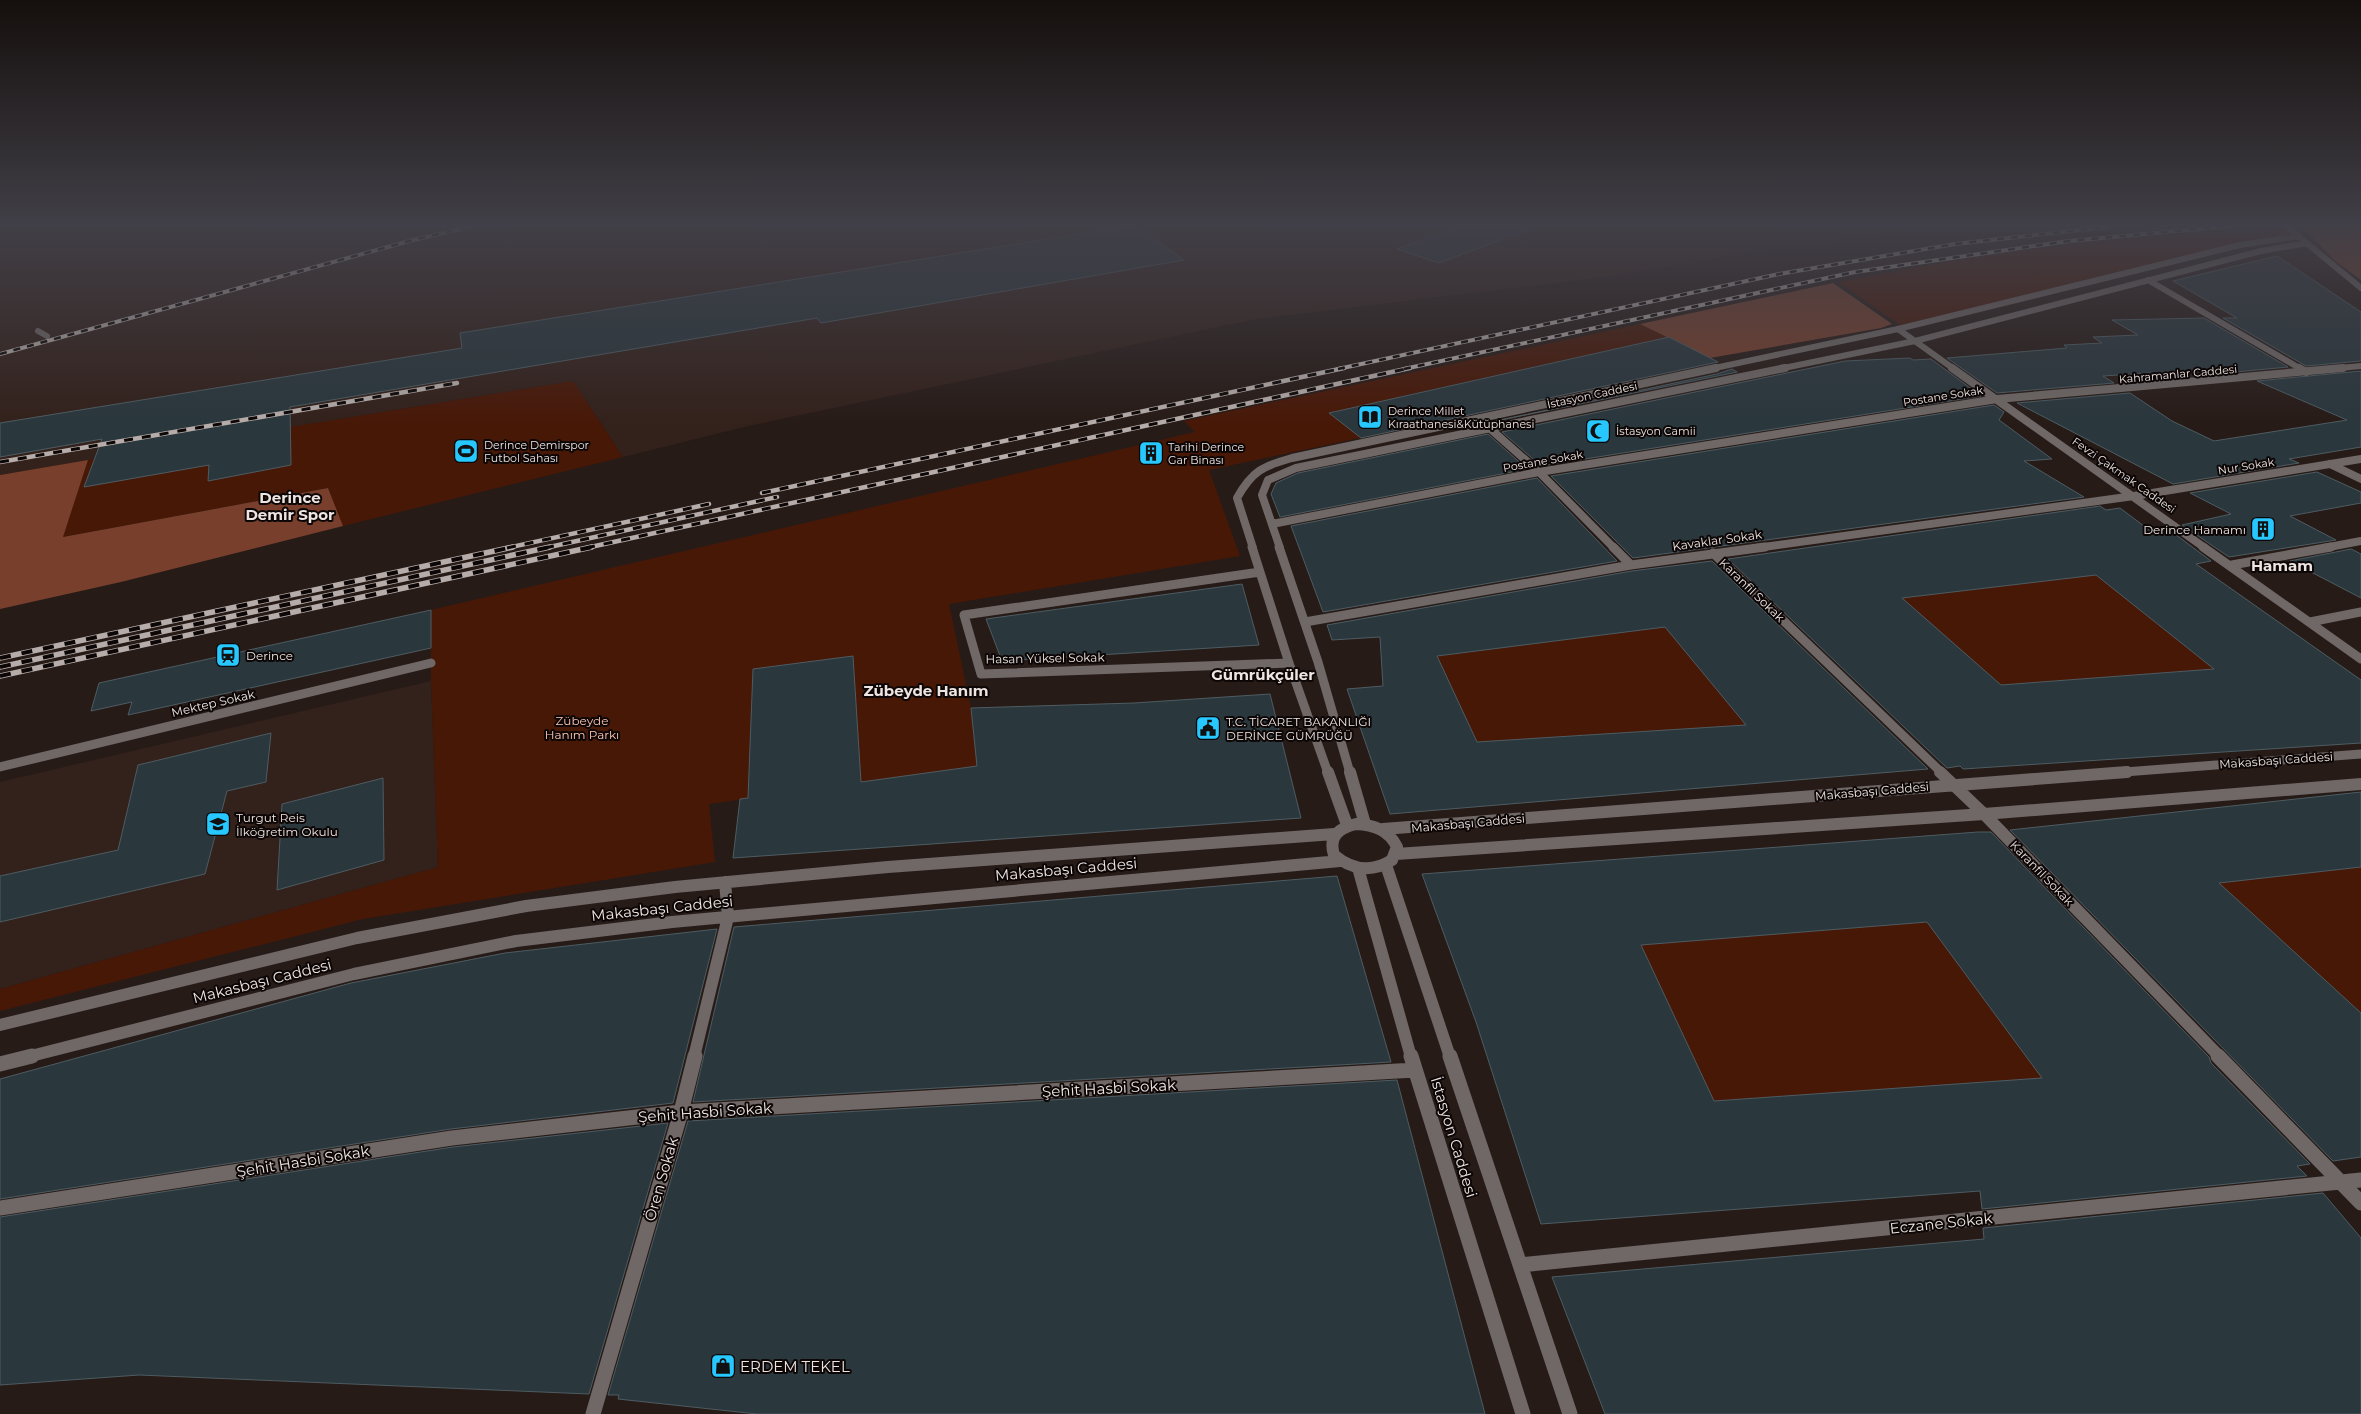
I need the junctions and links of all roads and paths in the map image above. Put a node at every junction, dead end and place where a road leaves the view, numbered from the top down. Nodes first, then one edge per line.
1 (2051, 292) edge
2 (2102, 292) edge
3 (2169, 292) edge
4 (1898, 329) junction
5 (38, 331) dead end
6 (47, 336) dead end
7 (1915, 341) junction
8 (2361, 366) edge
9 (2306, 372) junction
10 (1997, 399) junction
11 (1480, 419) junction
12 (1490, 428) junction
13 (2361, 458) edge
14 (2330, 464) junction
15 (1539, 472) junction
16 (2361, 479) edge
17 (2134, 496) junction
18 (1272, 524) junction
19 (2361, 541) edge
20 (1713, 553) junction
21 (1631, 564) junction
22 (2232, 565) junction
23 (1260, 572) junction
24 (2361, 612) edge
25 (1305, 622) junction
26 (2310, 622) junction
27 (2361, 659) edge
28 (431, 663) dead end
29 (1289, 663) junction
30 (2361, 754) edge
31 (0, 767) edge
32 (1953, 784) junction
33 (2361, 784) edge
34 (1984, 814) junction
35 (1365, 824) junction
36 (1347, 826) junction
37 (1383, 829) junction
38 (1334, 834) junction
39 (1391, 859) junction
40 (1340, 861) junction
41 (1358, 868) junction
42 (725, 882) junction
43 (728, 917) junction
44 (0, 1025) edge
45 (0, 1064) edge
46 (1416, 1070) junction
47 (681, 1112) junction
48 (2361, 1180) edge
49 (2342, 1183) junction
50 (2361, 1203) edge
51 (0, 1208) edge
52 (1520, 1265) junction
53 (593, 1414) edge
54 (1523, 1414) edge
55 (1570, 1414) edge

1 - 4 street, İstasyon Caddesi
2 - 7 street, İstasyon Caddesi
3 - 9 street
4 - 7 street, Fevzi Çakmak Caddesi
4 - 11 street, İstasyon Caddesi
5 - 6 street
7 - 10 street, Fevzi Çakmak Caddesi
7 - 12 street, İstasyon Caddesi
8 - 9 street, Kahramanlar Caddesi
9 - 10 street, Kahramanlar Caddesi
10 - 15 street, Postane Sokak
10 - 17 street, Fevzi Çakmak Caddesi
11 - 12 street
11 - 23 street, İstasyon Caddesi
12 - 15 street
12 - 18 street, İstasyon Caddesi
13 - 14 street, Nur Sokak
14 - 16 street
14 - 17 street, Nur Sokak
15 - 18 street, Postane Sokak
15 - 21 street
17 - 20 street, Kavaklar Sokak
17 - 22 street, Fevzi Çakmak Caddesi
18 - 25 street, İstasyon Caddesi
19 - 22 street
20 - 21 street, Kavaklar Sokak
20 - 32 street, Karanfil Sokak
21 - 25 street, Kavaklar Sokak
22 - 26 street, Fevzi Çakmak Caddesi
23 - 29 street, İstasyon Caddesi
23 - 29 street, Hasan Yüksel Sokak
24 - 26 street
25 - 35 street, İstasyon Caddesi
26 - 27 street, Fevzi Çakmak Caddesi
28 - 31 street, Mektep Sokak
29 - 36 street, İstasyon Caddesi
30 - 32 street, Makasbaşı Caddesi
32 - 34 street, Karanfil Sokak
32 - 37 street, Makasbaşı Caddesi
33 - 34 street, Makasbaşı Caddesi
34 - 39 street, Makasbaşı Caddesi
34 - 49 street, Karanfil Sokak
35 - 36 street
35 - 37 street
36 - 38 street
37 - 39 street
38 - 40 street
38 - 42 street, Makasbaşı Caddesi
39 - 41 street
39 - 52 street
40 - 41 street
40 - 43 street, Makasbaşı Caddesi
41 - 46 street, İstasyon Caddesi
42 - 43 street, Ören Sokak
42 - 44 street, Makasbaşı Caddesi
43 - 45 street, Makasbaşı Caddesi
43 - 47 street, Ören Sokak
46 - 47 street, Şehit Hasbi Sokak
46 - 54 street, İstasyon Caddesi
47 - 51 street, Şehit Hasbi Sokak
47 - 53 street, Ören Sokak
48 - 49 street, Eczane Sokak
49 - 50 street, Karanfil Sokak
49 - 52 street, Eczane Sokak
52 - 55 street

